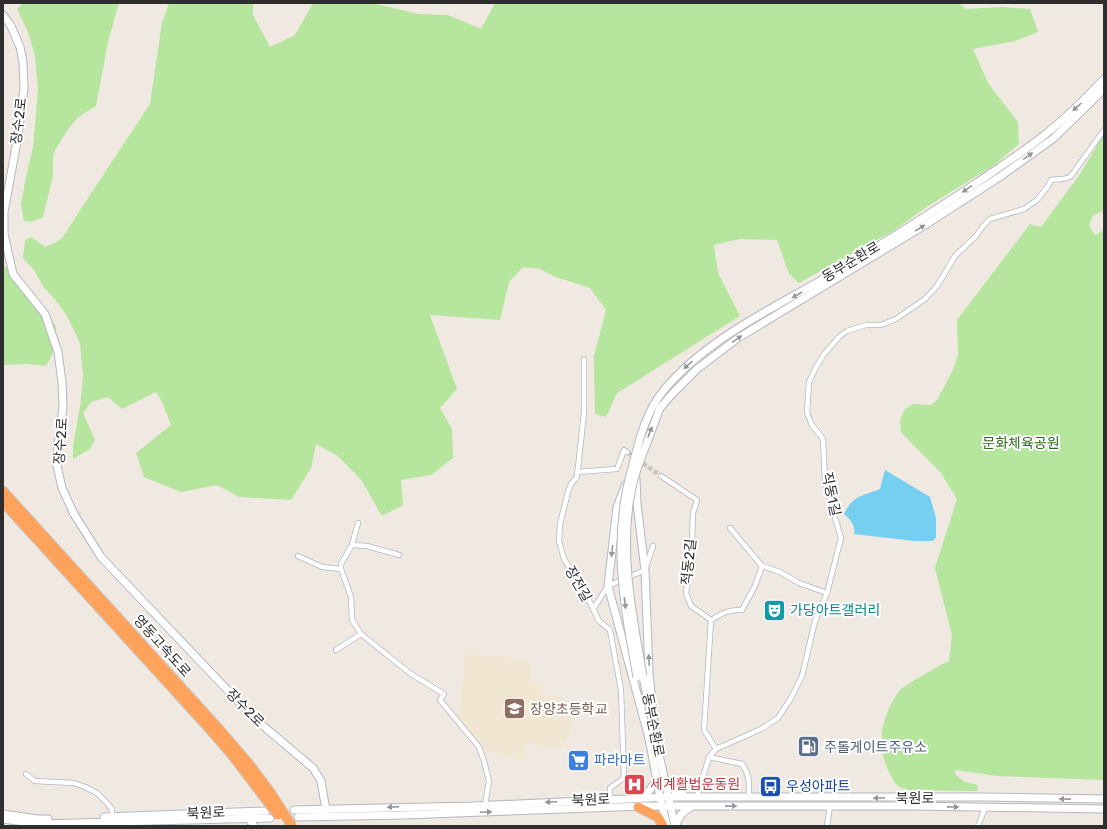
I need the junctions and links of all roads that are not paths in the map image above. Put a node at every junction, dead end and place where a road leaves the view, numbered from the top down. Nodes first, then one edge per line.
1 (3, 15) edge
2 (1104, 79) edge
3 (1104, 89) edge
4 (1104, 130) edge
5 (584, 359) dead end
6 (627, 452) dead end
7 (634, 471) junction
8 (577, 472) junction
9 (661, 476) tunnel mouth
10 (3, 491) edge
11 (3, 502) edge
12 (358, 523) dead end
13 (730, 528) dead end
14 (352, 545) junction
15 (653, 546) dead end
16 (400, 555) dead end
17 (298, 556) dead end
18 (762, 566) junction
19 (341, 570) junction
20 (645, 570) junction
21 (608, 586) junction
22 (827, 593) junction
23 (593, 609) junction
24 (711, 620) junction
25 (361, 634) junction
26 (336, 650) dead end
27 (653, 741) junction
28 (716, 749) junction
29 (709, 757) junction
30 (26, 774) dead end
31 (657, 779) junction
32 (665, 780) junction
33 (267, 795) junction
34 (668, 797) junction
35 (694, 797) junction
36 (749, 797) junction
37 (660, 798) junction
38 (830, 798) junction
39 (610, 799) junction
40 (1104, 799) edge
41 (637, 803) junction
42 (485, 805) junction
43 (662, 806) junction
44 (670, 806) junction
45 (692, 806) junction
46 (749, 806) junction
47 (830, 806) junction
48 (985, 808) junction
49 (1104, 809) edge
50 (294, 810) dead end
51 (432, 810) junction
52 (325, 813) junction
53 (3, 814) edge
54 (268, 814) dead end
55 (248, 815) junction
56 (112, 817) junction
57 (298, 817) dead end
58 (3, 819) edge
59 (139, 821) edge
60 (254, 826) edge
61 (285, 826) edge
62 (292, 826) edge
63 (663, 826) edge
64 (668, 826) edge
65 (676, 826) edge
66 (827, 826) edge
67 (978, 826) edge

1 - 52 street, 장수2로
2 -> 7 street, 동부순환로
7 -> 3 street, 동부순환로
4 - 22 street, 직동1길
5 - 8 street, 장전길
6 - 8 street
7 - 20 street
7 -> 21 street
7 - 27 street, 동부순환로, bridge
8 - 23 street, 장전길
9 - 24 street, 적동2길
10 - 33 highway, 영동고속도로
11 - 33 highway, 영동고속도로
12 - 14 street
13 - 18 street
14 - 16 street
14 - 19 street
15 - 20 street
17 - 19 street
18 - 22 street
18 - 24 street
19 - 25 street
20 - 21 street
27 -> 20 street
21 - 23 street
21 - 27 street
22 - 28 street, 직동1길
23 - 39 street, 장전길
24 - 28 street
25 - 26 street
25 - 42 street
27 - 31 street, 동부순환로
27 - 32 street, 동부순환로
28 - 29 street, 직동1길
29 - 35 street, 직동1길
29 - 36 street
30 - 56 street
31 - 37 street, 동부순환로
31 - 41 street
32 - 34 street, 동부순환로
32 - 35 street
33 - 61 highway, 영동고속도로, bridge
33 - 62 highway, 영동고속도로, bridge
34 - 35 street, 북원로
34 - 37 street, 북원로
34 - 44 street, 동부순환로
35 - 36 street, 북원로
36 - 38 street, 북원로
36 - 46 street
37 - 41 street, 북원로
37 - 43 street, 동부순환로
40 -> 38 street, 북원로
38 - 47 street
39 - 41 street, 북원로
39 -> 42 street, 북원로
41 - 43 street, 북원로
51 -> 41 street, 북원로
41 - 63 highway
42 - 51 street, 북원로
43 - 44 street, 북원로
43 - 64 street, 동부순환로
44 - 45 street, 북원로
44 - 65 street, 동부순환로
45 -> 46 street, 북원로
45 - 65 street
46 - 47 street, 북원로
47 -> 48 street, 북원로
47 - 66 street
48 - 49 street, 북원로
48 - 67 street
50 - 52 street, 북원로
51 - 52 street, 북원로
52 - 57 street, 북원로
53 - 56 street, 북원로
54 - 55 street, 북원로
55 - 59 street, 북원로
55 - 60 street
56 - 59 street, 북원로
58 - 59 street, 북원로

